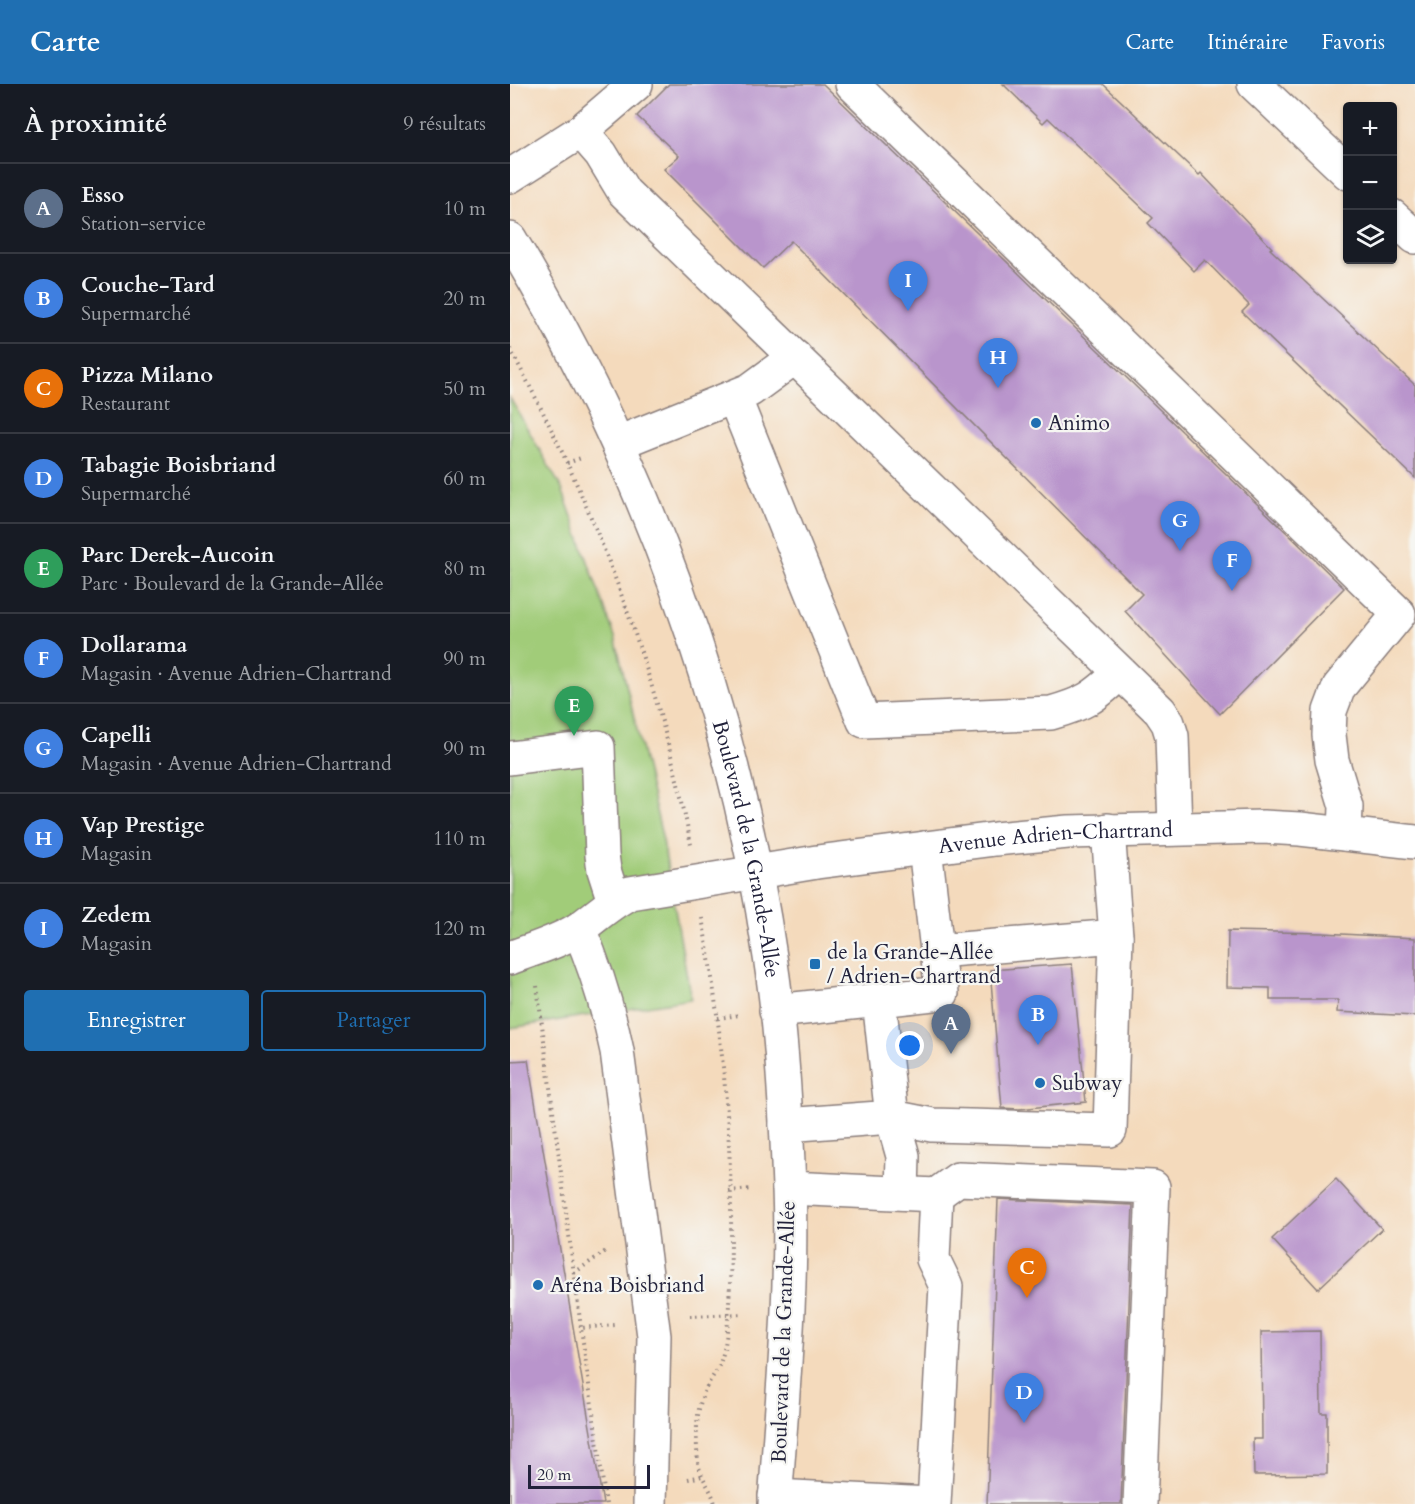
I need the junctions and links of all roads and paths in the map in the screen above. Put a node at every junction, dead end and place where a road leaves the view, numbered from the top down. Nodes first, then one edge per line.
1 (636, 84) edge
2 (852, 84) edge
3 (1254, 84) edge
4 (581, 131) junction
5 (1343, 169) edge
6 (510, 176) edge
7 (1397, 221) edge
8 (1415, 237) edge
9 (510, 239) edge
10 (510, 349) edge
11 (795, 357) junction
12 (734, 397) junction
13 (618, 443) junction
14 (1120, 673) junction
15 (510, 759) edge
16 (1175, 828) junction
17 (1108, 830) junction
18 (1345, 834) junction
19 (1415, 842) edge
20 (691, 843) dead end
21 (925, 848) junction
22 (755, 871) junction
23 (614, 901) junction
24 (702, 914) dead end
25 (579, 929) junction
26 (1116, 936) junction
27 (937, 951) junction
28 (510, 958) edge
29 (879, 1000) junction
30 (540, 1009) dead end
31 (776, 1011) junction
32 (892, 1117) junction
33 (786, 1125) junction
34 (789, 1188) junction
35 (902, 1193) junction
36 (936, 1195) junction
37 (728, 1314) junction
38 (743, 1314) dead end
39 (687, 1317) dead end
40 (623, 1324) dead end
41 (581, 1328) junction
42 (775, 1500) edge
43 (606, 1504) edge
44 (650, 1504) edge
45 (715, 1504) edge
46 (929, 1504) edge
47 (934, 1504) edge
48 (1140, 1504) edge

1 - 4 street
2 - 18 street
3 - 5 street
4 - 6 street
4 - 11 street
7 - 8 street
9 - 13 street, Boulevard de la Grande-Allée
10 - 20 path
11 - 12 street
11 - 14 street
12 - 13 street
12 - 14 street
13 - 22 street, Boulevard de la Grande-Allée
14 - 16 street
15 - 23 street
16 - 17 street, Avenue Adrien-Chartrand
16 - 18 street, Avenue Adrien-Chartrand
17 - 21 street, Avenue Adrien-Chartrand
17 - 26 street
18 - 19 street, Avenue Adrien-Chartrand
21 - 22 street, Avenue Adrien-Chartrand
21 - 27 street
22 - 23 street, Avenue Adrien-Chartrand
22 - 31 street, Boulevard de la Grande-Allée
23 - 25 street, Avenue Adrien-Chartrand
24 - 37 path
25 - 28 street, Avenue Adrien-Chartrand
25 - 44 street
26 - 27 street
26 - 32 street
27 - 29 street
29 - 31 street
29 - 32 street
30 - 41 path
31 - 33 street, Boulevard de la Grande-Allée
32 - 33 street
32 - 35 street
33 - 34 street, Boulevard de la Grande-Allée
34 - 35 street
34 - 42 street, Boulevard de la Grande-Allée
35 - 36 street
36 - 47 street
36 - 48 street
37 - 38 path
37 - 39 path
37 - 45 path
40 - 41 path
41 - 43 path
42 - 46 street

